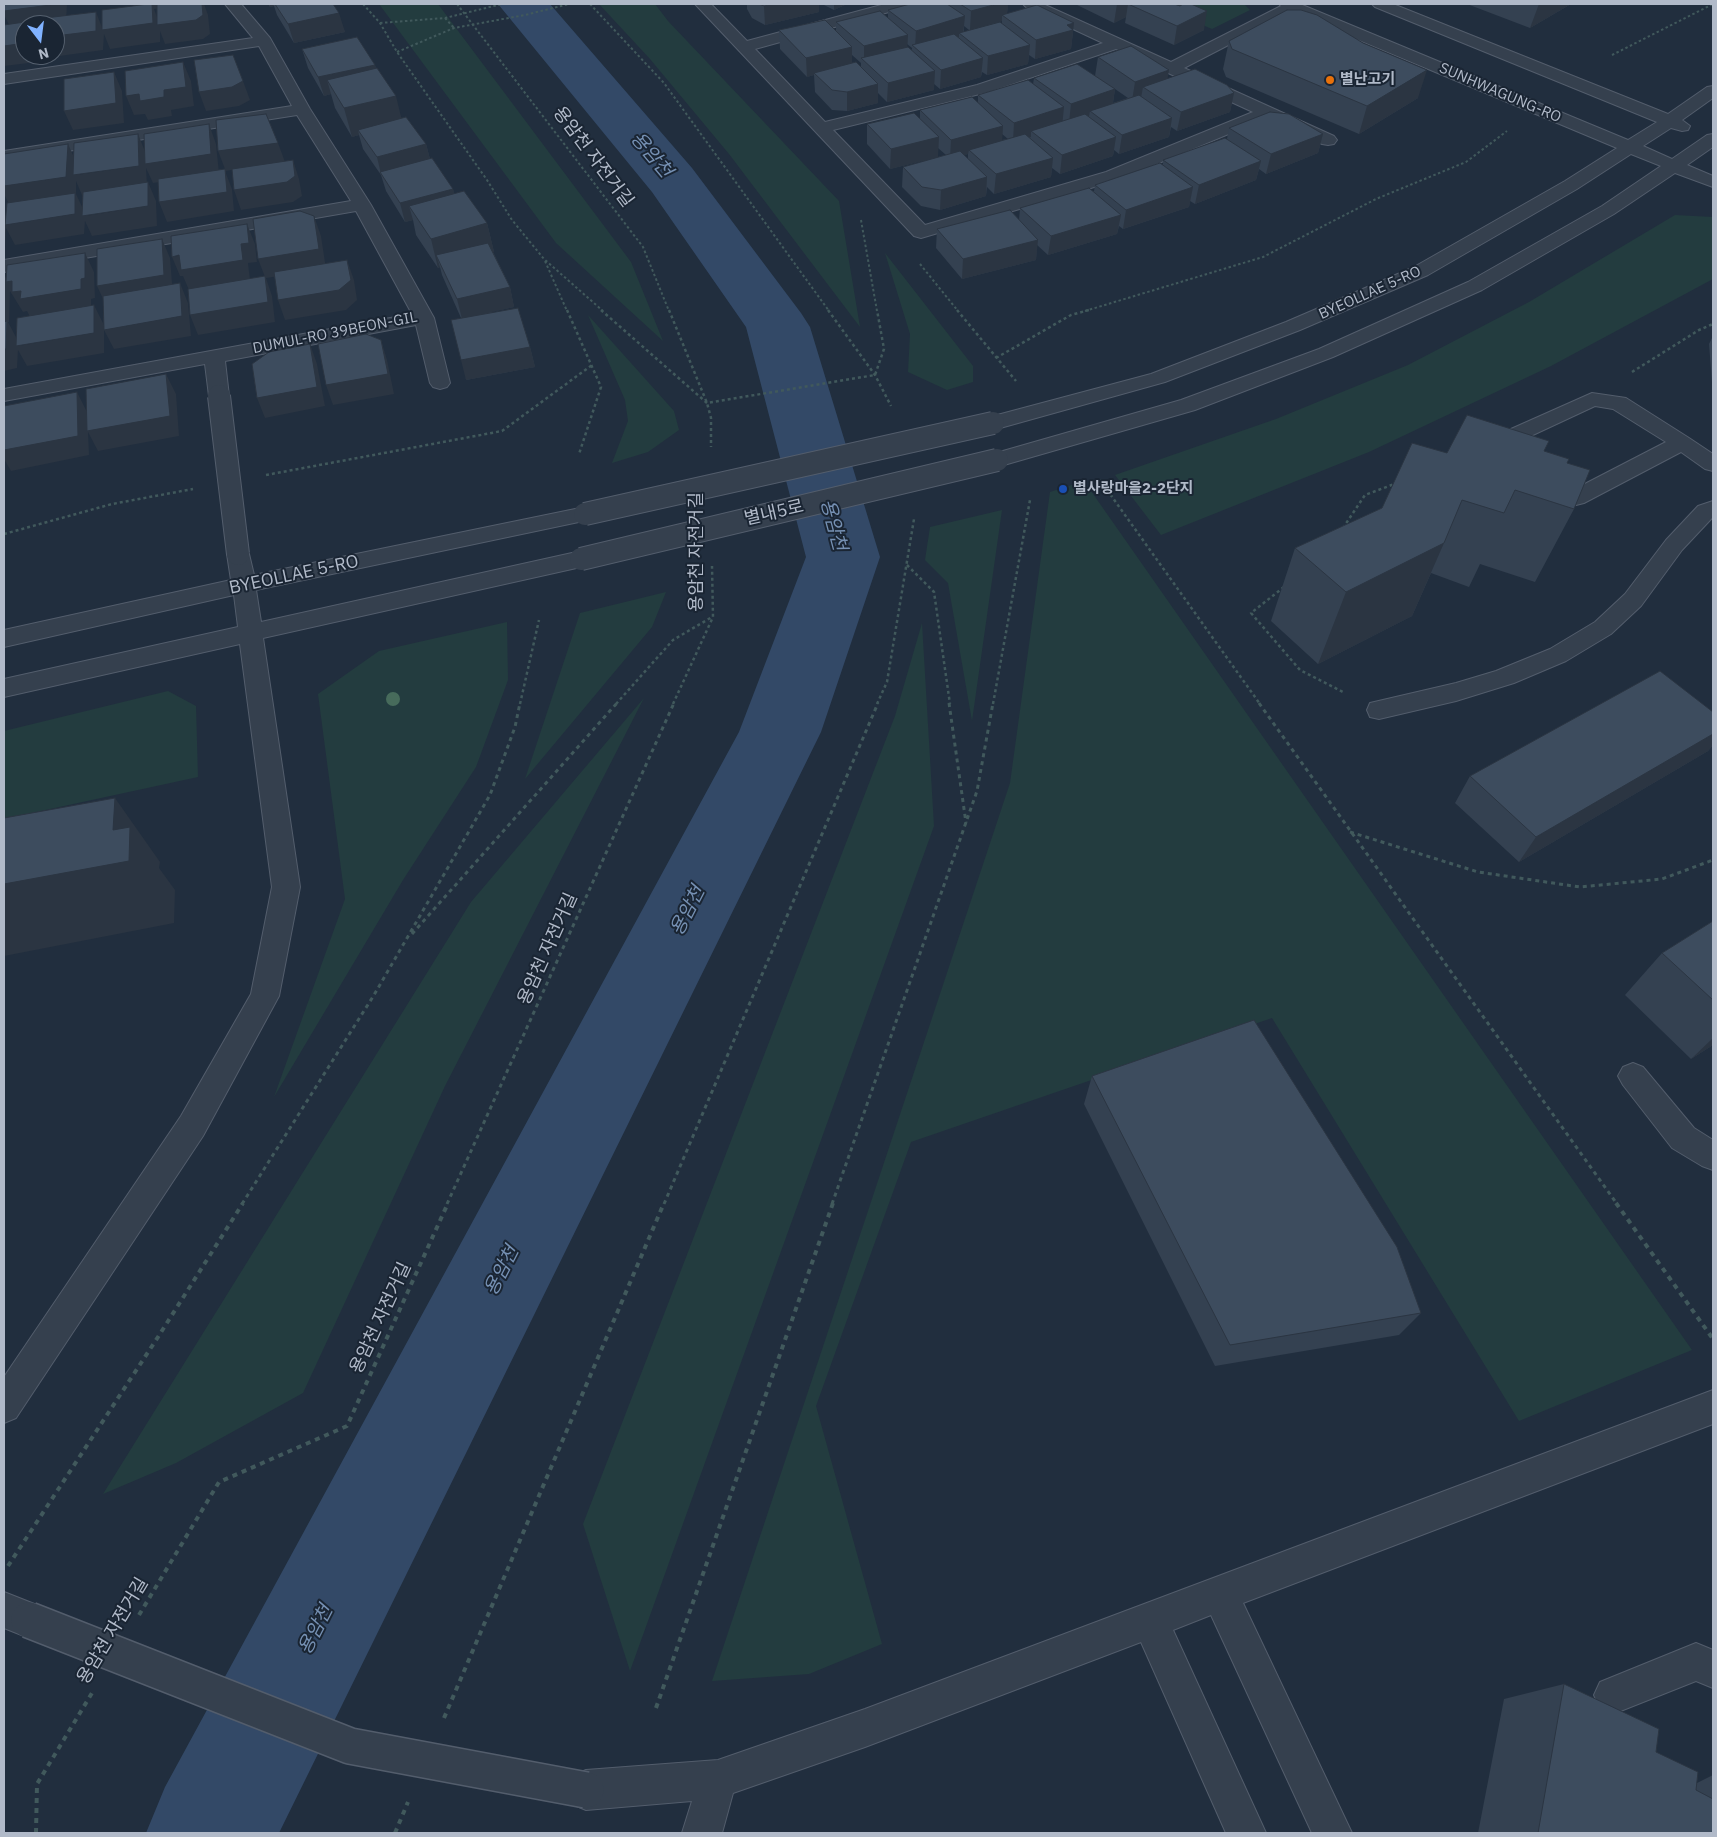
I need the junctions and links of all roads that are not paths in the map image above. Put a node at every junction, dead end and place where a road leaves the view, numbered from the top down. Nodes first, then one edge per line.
1 (232, 4) edge
2 (703, 4) edge
3 (902, 4) edge
4 (1031, 4) edge
5 (1380, 4) edge
6 (1289, 5) edge
7 (264, 41) junction
8 (1118, 43) junction
9 (744, 47) junction
10 (1171, 68) junction
11 (4, 79) edge
12 (1713, 91) edge
13 (302, 109) junction
14 (1268, 112) junction
15 (1670, 121) junction
16 (822, 128) junction
17 (1713, 139) edge
18 (1328, 140) dead end
19 (1630, 147) junction
20 (4, 156) edge
21 (1674, 166) junction
22 (1713, 182) edge
23 (362, 205) junction
24 (4, 266) edge
25 (424, 318) junction
26 (214, 356) junction
27 (440, 382) dead end
28 (4, 395) edge
29 (1682, 443) junction
30 (1713, 464) edge
31 (1713, 508) edge
32 (244, 585) junction
33 (251, 632) junction
34 (4, 638) edge
35 (4, 688) edge
36 (1379, 710) road end
37 (1633, 1076) dead end
38 (1713, 1156) edge
39 (4, 1406) edge
40 (1713, 1407) edge
41 (1220, 1594) junction
42 (16, 1615) edge
43 (1150, 1621) junction
44 (1713, 1669) edge
45 (1613, 1695) dead end
46 (718, 1779) junction
47 (702, 1833) edge
48 (1246, 1833) edge
49 (1332, 1833) edge

1 - 7 street, DUMUL-RO 39BEON-GIL
2 - 9 street
3 - 9 street
4 - 8 street
5 - 15 street
6 - 10 street
6 - 19 street, SUNHWAGUNG-RO
7 - 11 street
7 - 13 street, DUMUL-RO 39BEON-GIL
8 - 10 street
8 - 16 street
9 - 16 street
10 - 14 street
12 - 15 street, BYEOLLAE 5-RO
13 - 20 street
13 - 23 street, DUMUL-RO 39BEON-GIL
14 - 16 street
14 - 18 street
15 - 17 street
15 - 19 street, BYEOLLAE 5-RO
17 - 21 street
19 - 21 street, SUNHWAGUNG-RO
19 - 32 street, BYEOLLAE 5-RO, bridge
21 - 22 street, SUNHWAGUNG-RO
21 - 33 street, 별내5로, bridge
23 - 24 street
23 - 25 street, DUMUL-RO 39BEON-GIL
25 - 26 street, DUMUL-RO 39BEON-GIL
25 - 27 street
26 - 28 street, DUMUL-RO 39BEON-GIL
26 - 32 street, bridge
29 - 29 street
29 - 30 street
31 - 36 street
32 - 33 street
32 - 34 street, BYEOLLAE 5-RO
33 - 35 street
33 - 39 street
37 - 38 street
40 - 41 street
41 - 43 street
41 - 49 street
42 - 46 street, bridge
43 - 46 street
43 - 48 street
44 - 45 street
46 - 47 street

